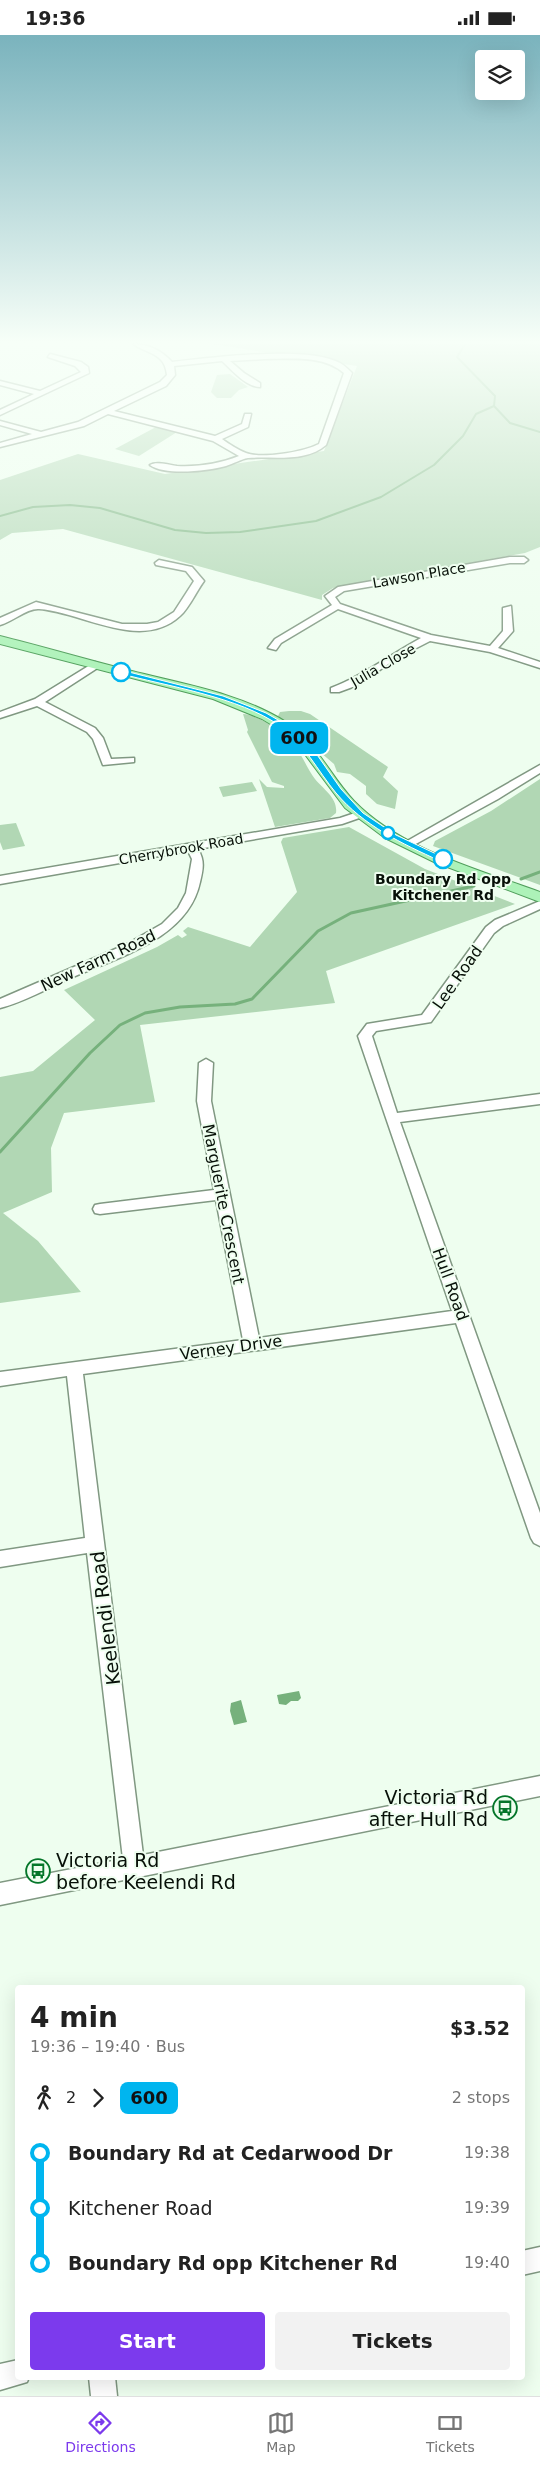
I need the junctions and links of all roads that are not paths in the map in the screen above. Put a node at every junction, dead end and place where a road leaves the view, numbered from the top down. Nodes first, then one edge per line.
1 (241, 454) edge
2 (290, 454) edge
3 (244, 456) junction
4 (154, 465) dead end
5 (524, 561) dead end
6 (159, 563) dead end
7 (337, 606) junction
8 (508, 608) dead end
9 (0, 622) edge
10 (429, 638) junction
11 (0, 640) edge
12 (273, 648) dead end
13 (492, 649) junction
14 (95, 665) junction
15 (540, 665) edge
16 (335, 690) dead end
17 (39, 703) junction
18 (0, 715) edge
19 (130, 759) dead end
20 (540, 768) edge
21 (361, 814) junction
22 (408, 843) junction
23 (191, 847) junction
24 (0, 880) edge
25 (540, 897) edge
26 (540, 905) edge
27 (0, 1004) edge
28 (367, 1031) joint
29 (206, 1063) dead end
30 (540, 1099) edge
31 (392, 1118) junction
32 (221, 1193) junction
33 (100, 1209) dead end
34 (463, 1316) junction
35 (252, 1344) junction
36 (74, 1369) junction
37 (0, 1379) edge
38 (540, 1538) edge
39 (96, 1545) junction
40 (0, 1559) edge
41 (540, 1786) edge
42 (134, 1867) junction
43 (0, 1894) edge
44 (540, 2259) edge
45 (525, 2262) edge
46 (15, 2374) edge
47 (0, 2377) edge
48 (102, 2380) edge
49 (104, 2396) edge

1 - 3 street
2 - 3 street
3 - 4 street
5 - 7 street, Lawson Place
6 - 9 street
7 - 10 street
7 - 12 street
8 - 13 street
10 - 13 street
10 - 16 street, Julia Close
11 - 14 main road
13 - 15 street
14 - 17 street
14 - 21 main road
17 - 18 street
17 - 19 street
20 - 22 street
21 - 22 main road
21 - 23 street, Cherrybrook Road
22 - 25 main road
23 - 24 street, Cherrybrook Road
23 - 27 street, New Farm Road
26 - 28 street, Lee Road
28 - 31 street, Hull Road
29 - 32 street, Marguerite Crescent
30 - 31 street
31 - 34 street, Hull Road
32 - 33 street
32 - 35 street, Marguerite Crescent
34 - 35 street, Verney Drive
34 - 38 street, Hull Road
35 - 36 street, Verney Drive
36 - 37 street, Verney Drive
36 - 39 street, Keelendi Road
39 - 40 street
39 - 42 street, Keelendi Road
41 - 42 street
42 - 43 street
44 - 45 street
46 - 47 street
48 - 49 street

